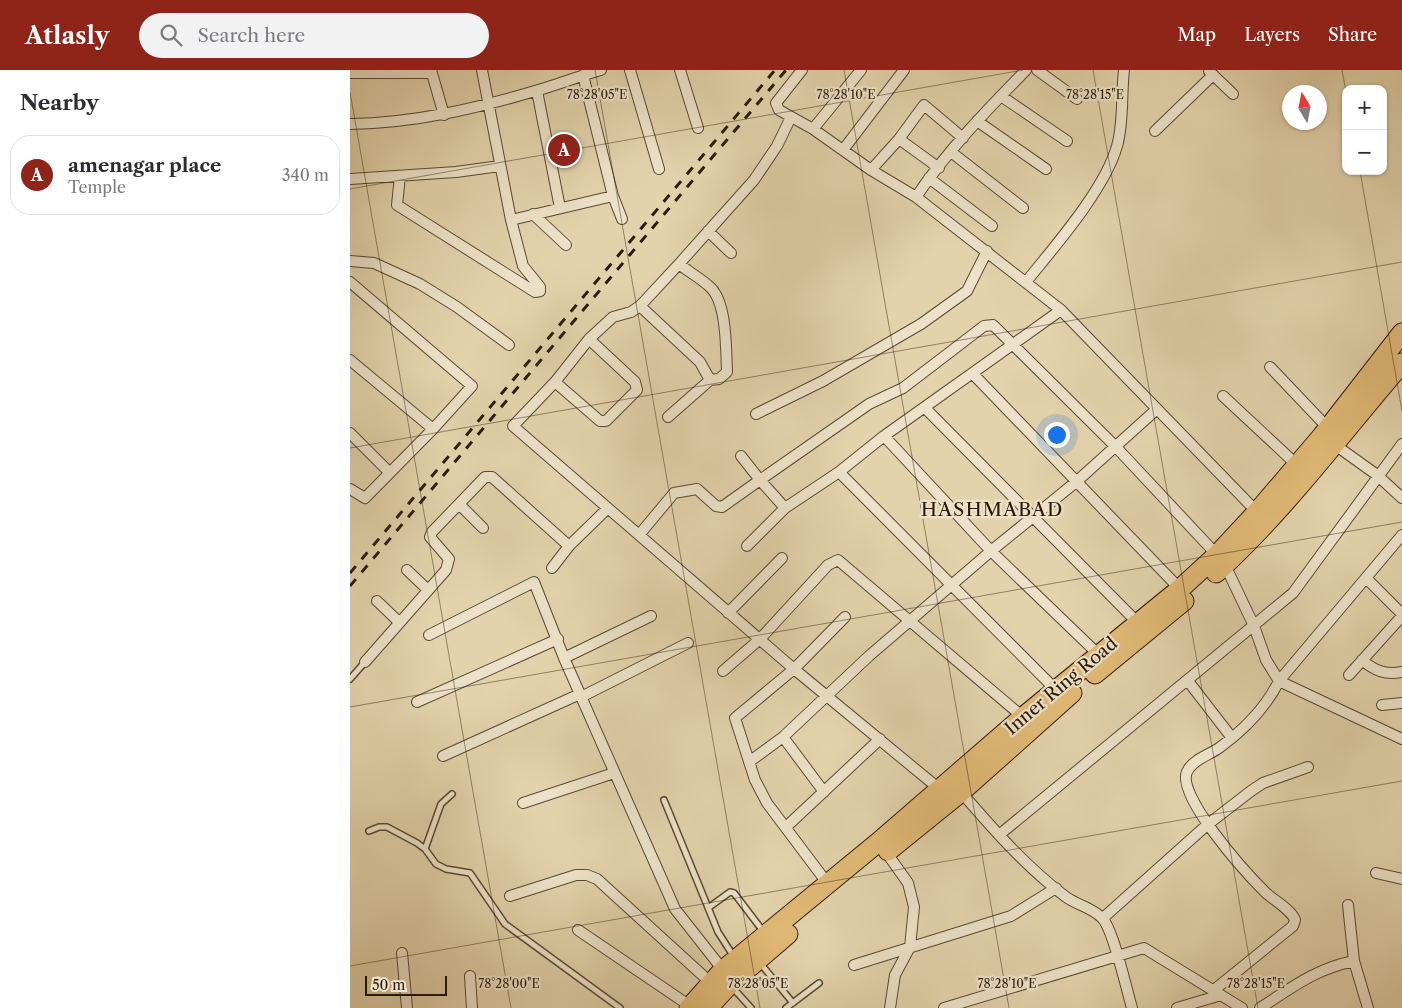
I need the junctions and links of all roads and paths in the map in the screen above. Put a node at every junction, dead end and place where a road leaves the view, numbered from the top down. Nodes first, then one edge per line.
1 (482, 70) edge
2 (601, 70) edge
3 (630, 70) edge
4 (680, 70) edge
5 (802, 70) edge
6 (860, 70) edge
7 (904, 70) edge
8 (1026, 70) edge
9 (1037, 70) edge
10 (1124, 70) edge
11 (432, 72) edge
12 (1211, 72) edge
13 (350, 73) edge
14 (583, 75) junction
15 (537, 91) junction
16 (1233, 94) dead end
17 (1001, 96) junction
18 (1078, 99) dead end
19 (490, 103) junction
20 (444, 115) junction
21 (790, 119) junction
22 (977, 121) junction
23 (350, 124) edge
24 (698, 128) dead end
25 (813, 129) junction
26 (1156, 131) dead end
27 (963, 138) junction
28 (899, 139) junction
29 (1067, 141) dead end
30 (843, 150) junction
31 (951, 152) junction
32 (500, 166) junction
33 (939, 168) junction
34 (659, 169) dead end
35 (1046, 169) dead end
36 (871, 170) junction
37 (400, 176) junction
38 (929, 178) junction
39 (350, 179) edge
40 (613, 196) junction
41 (916, 197) junction
42 (560, 208) junction
43 (1023, 208) dead end
44 (533, 214) junction
45 (622, 219) dead end
46 (511, 220) junction
47 (992, 226) dead end
48 (708, 230) junction
49 (566, 245) dead end
50 (987, 251) junction
51 (730, 254) dead end
52 (350, 261) edge
53 (679, 264) junction
54 (350, 282) edge
55 (1026, 282) junction
56 (640, 306) junction
57 (1061, 310) junction
58 (1402, 333) edge
59 (588, 339) junction
60 (1014, 345) junction
61 (509, 346) dead end
62 (350, 360) edge
63 (1402, 362) edge
64 (1270, 367) dead end
65 (973, 374) junction
66 (710, 380) junction
67 (555, 382) junction
68 (1223, 396) dead end
69 (925, 408) junction
70 (1157, 408) junction
71 (756, 414) dead end
72 (668, 417) dead end
73 (433, 430) junction
74 (350, 433) edge
75 (884, 436) junction
76 (1328, 436) junction
77 (1402, 444) edge
78 (1115, 446) junction
79 (741, 456) dead end
80 (1297, 465) junction
81 (839, 472) junction
82 (390, 473) junction
83 (1377, 475) junction
84 (760, 480) junction
85 (1076, 482) junction
86 (350, 489) edge
87 (1402, 498) edge
88 (459, 504) junction
89 (785, 508) junction
90 (607, 509) junction
91 (1257, 512) junction
92 (1032, 517) junction
93 (483, 528) dead end
94 (639, 535) junction
95 (1402, 536) edge
96 (568, 546) junction
97 (747, 546) dead end
98 (991, 551) junction
99 (782, 558) dead end
100 (1221, 560) junction
101 (552, 568) dead end
102 (407, 570) dead end
103 (1366, 578) junction
104 (952, 586) junction
105 (1180, 589) junction
106 (428, 590) junction
107 (377, 601) dead end
108 (728, 613) junction
109 (1402, 615) edge
110 (651, 616) dead end
111 (845, 617) dead end
112 (912, 620) junction
113 (400, 622) junction
114 (1137, 622) junction
115 (1254, 626) junction
116 (430, 635) dead end
117 (760, 639) junction
118 (558, 640) junction
119 (688, 643) dead end
120 (1099, 655) junction
121 (564, 658) junction
122 (1362, 660) junction
123 (365, 662) joint
124 (794, 669) junction
125 (723, 671) dead end
126 (1402, 672) edge
127 (1349, 675) dead end
128 (351, 677) edge
129 (1188, 681) junction
130 (1279, 681) junction
131 (1056, 690) junction
132 (580, 695) junction
133 (827, 696) junction
134 (417, 702) dead end
135 (1402, 702) edge
136 (1382, 705) dead end
137 (1023, 717) junction
138 (783, 737) junction
139 (1232, 738) junction
140 (1402, 739) edge
141 (880, 740) junction
142 (444, 756) dead end
143 (749, 762) junction
144 (1308, 767) dead end
145 (614, 773) junction
146 (824, 792) junction
147 (951, 793) junction
148 (452, 794) dead end
149 (664, 800) dead end
150 (524, 803) dead end
151 (1207, 825) junction
152 (786, 827) junction
153 (370, 832) dead end
154 (999, 835) junction
155 (425, 848) junction
156 (886, 852) junction
157 (1376, 873) dead end
158 (1402, 879) edge
159 (828, 884) junction
160 (1056, 888) junction
161 (510, 896) dead end
162 (1348, 905) dead end
163 (708, 908) junction
164 (1103, 918) junction
165 (578, 930) dead end
166 (766, 935) junction
167 (910, 946) junction
168 (402, 953) dead end
169 (1118, 956) junction
170 (757, 959) junction
171 (1354, 961) junction
172 (854, 965) dead end
173 (725, 974) junction
174 (470, 976) dead end
175 (819, 984) dead end
176 (1217, 993) junction
177 (793, 1002) junction
178 (696, 1007) edge
179 (407, 1008) edge
180 (472, 1008) edge
181 (620, 1008) edge
182 (751, 1008) edge
183 (786, 1008) edge
184 (890, 1008) edge
185 (944, 1008) edge
186 (1132, 1008) edge
187 (1177, 1008) edge
188 (1242, 1008) edge
189 (1260, 1008) edge
190 (1368, 1008) edge

1 - 19 street
2 - 14 street
3 - 34 street
4 - 24 street
5 - 21 street
6 - 25 street
7 - 30 street
8 - 17 street
9 - 18 street
10 - 55 street
11 - 13 street
11 - 20 street
12 - 16 street
12 - 26 street
14 - 15 street
14 - 40 street
15 - 19 street
15 - 42 street
17 - 22 street
17 - 29 street
19 - 20 street
19 - 32 street
20 - 23 street
21 - 25 street
21 - 48 street
22 - 27 street
22 - 35 street
25 - 30 street
27 - 28 street
27 - 31 street
28 - 33 street
28 - 36 street
30 - 36 street
31 - 33 street
31 - 43 street
32 - 37 street
32 - 46 street
33 - 38 street
36 - 41 street
37 - 39 street
37 - 46 street
38 - 41 street
38 - 47 street
40 - 42 street
40 - 45 street
41 - 50 street
42 - 44 street
44 - 46 street
44 - 49 street
48 - 51 street
48 - 53 street
50 - 55 street
50 - 71 street
52 - 61 street
53 - 56 street
53 - 66 street
54 - 73 street
55 - 57 street
56 - 59 street
56 - 66 street
57 - 60 street
57 - 70 street
58 - 76 highway, Inner Ring Road
59 - 67 street
59 - 67 street
60 - 65 street
60 - 78 street
60 - 84 street
62 - 73 street
63 - 76 highway, Inner Ring Road
64 - 76 street
65 - 69 street
65 - 85 street
66 - 72 street
67 - 90 street
68 - 80 street
69 - 75 street
69 - 92 street
70 - 78 street
70 - 91 street
73 - 82 street
74 - 82 street
75 - 81 street
75 - 98 street
76 - 80 highway, Inner Ring Road
76 - 83 street
76 - 100 highway, Inner Ring Road
77 - 83 street
78 - 85 street
78 - 100 street
79 - 84 street
80 - 91 highway, Inner Ring Road
81 - 89 street
81 - 104 street
82 - 86 street
83 - 87 street
83 - 115 street
84 - 89 street
84 - 94 street
85 - 92 street
85 - 105 street
88 - 93 street
88 - 96 street
88 - 106 street
89 - 97 street
90 - 94 street
90 - 96 street
91 - 100 highway, Inner Ring Road
92 - 98 street
92 - 114 street
94 - 108 street
95 - 103 street
96 - 101 street
98 - 104 street
98 - 120 street
99 - 108 street
100 - 105 highway, Inner Ring Road
100 - 115 street
100 - 147 highway, Inner Ring Road
102 - 106 street
103 - 109 street
103 - 130 street
104 - 112 street
104 - 131 street
105 - 114 highway, Inner Ring Road
106 - 113 street
107 - 113 street
108 - 117 street
109 - 122 street
110 - 121 street
111 - 124 street
112 - 117 street
112 - 133 street
112 - 137 street
113 - 123 street
114 - 120 highway, Inner Ring Road
115 - 129 street
115 - 130 street
116 - 118 street
117 - 124 street
117 - 125 street
118 - 121 street
118 - 134 street
119 - 132 street
120 - 131 highway, Inner Ring Road
121 - 132 street
122 - 126 street
122 - 127 street
123 - 128 lane
124 - 133 street
124 - 143 street
129 - 139 street
129 - 154 street
130 - 139 street
130 - 140 street
131 - 137 highway, Inner Ring Road
132 - 142 street
132 - 145 street
133 - 138 street
133 - 141 street
135 - 136 street
137 - 147 highway, Inner Ring Road
138 - 143 street
138 - 146 street
139 - 151 street
141 - 146 street
141 - 147 street
143 - 152 street
144 - 151 street
145 - 150 street
145 - 173 street
146 - 152 street
147 - 154 street
147 - 156 highway, Inner Ring Road
147 - 159 highway, Inner Ring Road
148 - 155 lane
149 - 163 lane
151 - 164 street
151 - 176 street
152 - 159 street
153 - 155 lane
154 - 160 street
155 - 181 lane
156 - 167 street
156 - 170 highway, Inner Ring Road
157 - 158 street
159 - 166 highway, Inner Ring Road
160 - 164 street
160 - 167 street
161 - 173 street
162 - 171 street
163 - 166 lane
163 - 173 lane
164 - 169 street
165 - 178 street
166 - 173 highway, Inner Ring Road
167 - 172 street
167 - 184 street
168 - 179 street
169 - 176 street
169 - 185 street
169 - 186 street
170 - 173 highway, Inner Ring Road
170 - 177 lane
171 - 189 street
171 - 190 street
173 - 178 highway, Inner Ring Road
173 - 182 lane
174 - 180 street
175 - 177 lane
176 - 187 street
176 - 188 street
177 - 183 lane

